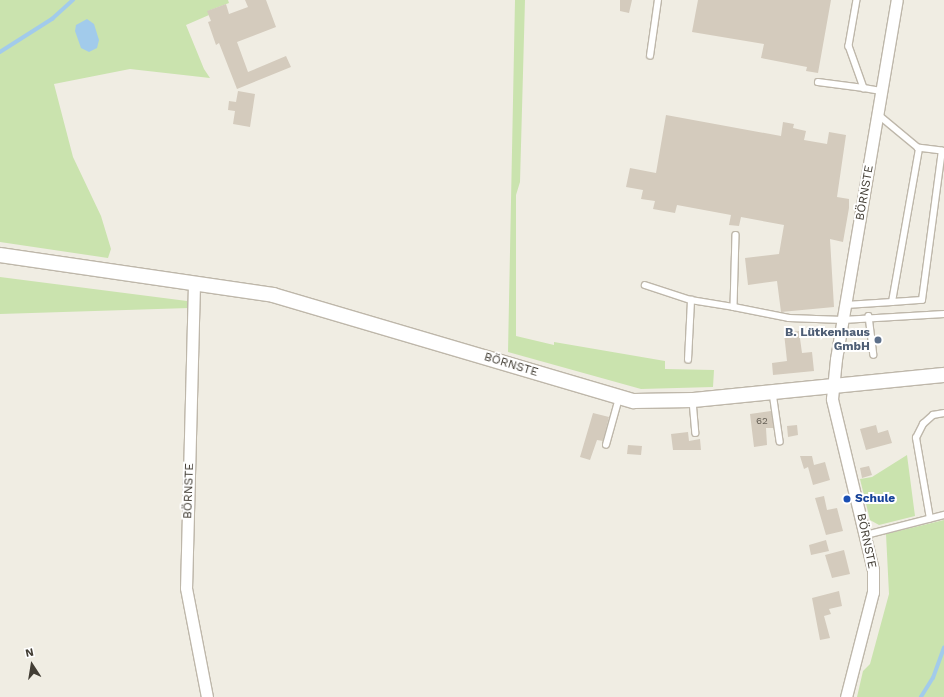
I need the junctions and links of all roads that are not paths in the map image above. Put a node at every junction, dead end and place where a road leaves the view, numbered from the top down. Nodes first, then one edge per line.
1 (658, 0) edge
2 (857, 0) edge
3 (897, 0) edge
4 (650, 56) dead end
5 (818, 82) dead end
6 (864, 88) junction
7 (881, 91) junction
8 (878, 114) junction
9 (918, 148) junction
10 (736, 235) dead end
11 (0, 255) edge
12 (194, 284) junction
13 (645, 284) dead end
14 (691, 300) junction
15 (892, 302) junction
16 (846, 305) junction
17 (734, 307) junction
18 (944, 314) edge
19 (869, 316) junction
20 (843, 320) junction
21 (874, 355) dead end
22 (688, 360) dead end
23 (944, 375) edge
24 (833, 386) junction
25 (773, 393) junction
26 (619, 398) junction
27 (693, 400) junction
28 (944, 413) edge
29 (696, 433) dead end
30 (780, 441) dead end
31 (606, 445) dead end
32 (944, 515) edge
33 (930, 519) junction
34 (866, 536) junction
35 (206, 697) edge
36 (846, 697) edge

1 - 4 lane
2 - 6 lane
3 - 7 street, BÖRNSTE
5 - 6 lane
6 - 7 lane
7 - 8 street, BÖRNSTE
8 - 9 lane
8 - 16 street, BÖRNSTE
9 - 15 lane
9 - 15 lane
10 - 17 lane
11 - 12 street, BÖRNSTE
12 - 26 street, BÖRNSTE
12 - 35 street, BÖRNSTE
13 - 14 lane
14 - 17 lane
14 - 22 lane
15 - 16 lane
16 - 20 street, BÖRNSTE
17 - 20 lane
18 - 19 lane
19 - 20 lane
19 - 21 lane
20 - 24 street, BÖRNSTE
23 - 24 street, BÖRNSTE
24 - 25 street, BÖRNSTE
24 - 34 street, BÖRNSTE
25 - 27 street, BÖRNSTE
25 - 30 lane
26 - 27 street, BÖRNSTE
26 - 31 lane
27 - 29 lane
28 - 33 lane
32 - 33 lane
33 - 34 lane
34 - 36 street, BÖRNSTE

